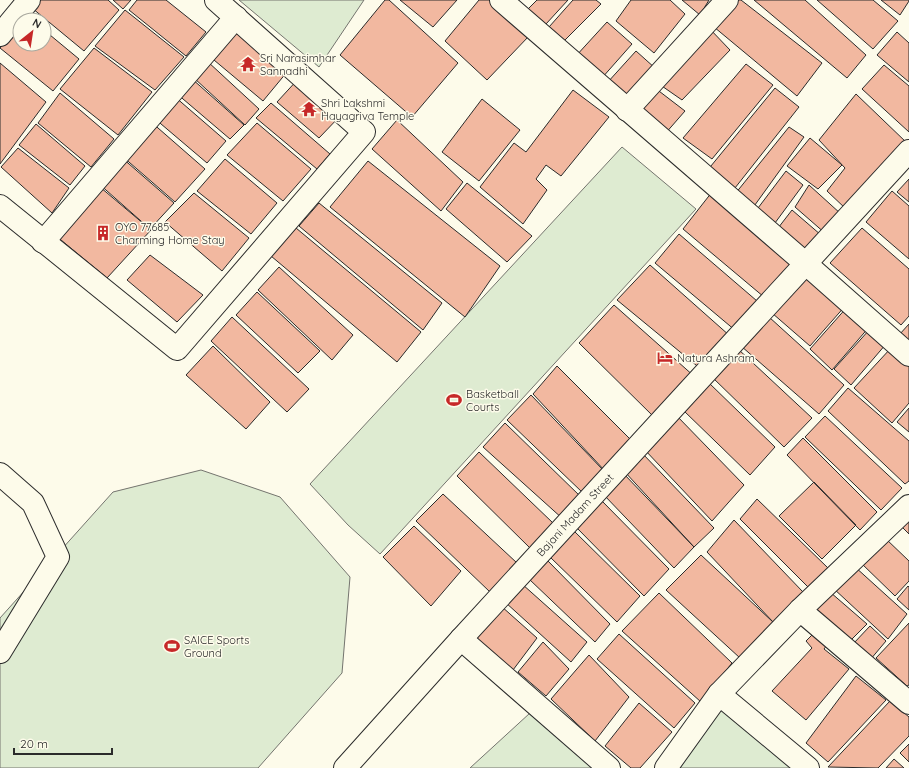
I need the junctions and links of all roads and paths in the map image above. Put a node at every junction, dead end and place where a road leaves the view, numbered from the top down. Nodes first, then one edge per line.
1 (29, 0) edge
2 (216, 0) edge
3 (501, 0) edge
4 (727, 0) edge
5 (236, 17) junction
6 (0, 35) edge
7 (627, 110) junction
8 (909, 151) edge
9 (0, 206) edge
10 (43, 242) junction
11 (805, 263) junction
12 (909, 355) edge
13 (0, 474) edge
14 (909, 506) edge
15 (800, 610) junction
16 (461, 639) junction
17 (0, 652) edge
18 (719, 694) junction
19 (909, 703) edge
20 (345, 768) edge
21 (609, 768) edge
22 (666, 768) edge
23 (808, 768) edge

1 - 6 street
2 - 5 street
3 - 7 street
4 - 7 street
5 - 10 street
5 - 10 street
7 - 11 street
8 - 11 street, Bajani Madam Street
9 - 10 street
11 - 12 street
11 - 16 street, Bajani Madam Street
13 - 17 street
14 - 15 street
15 - 18 street
15 - 19 street
16 - 20 street, Bajani Madam Street
16 - 21 street
18 - 22 street
18 - 23 street

